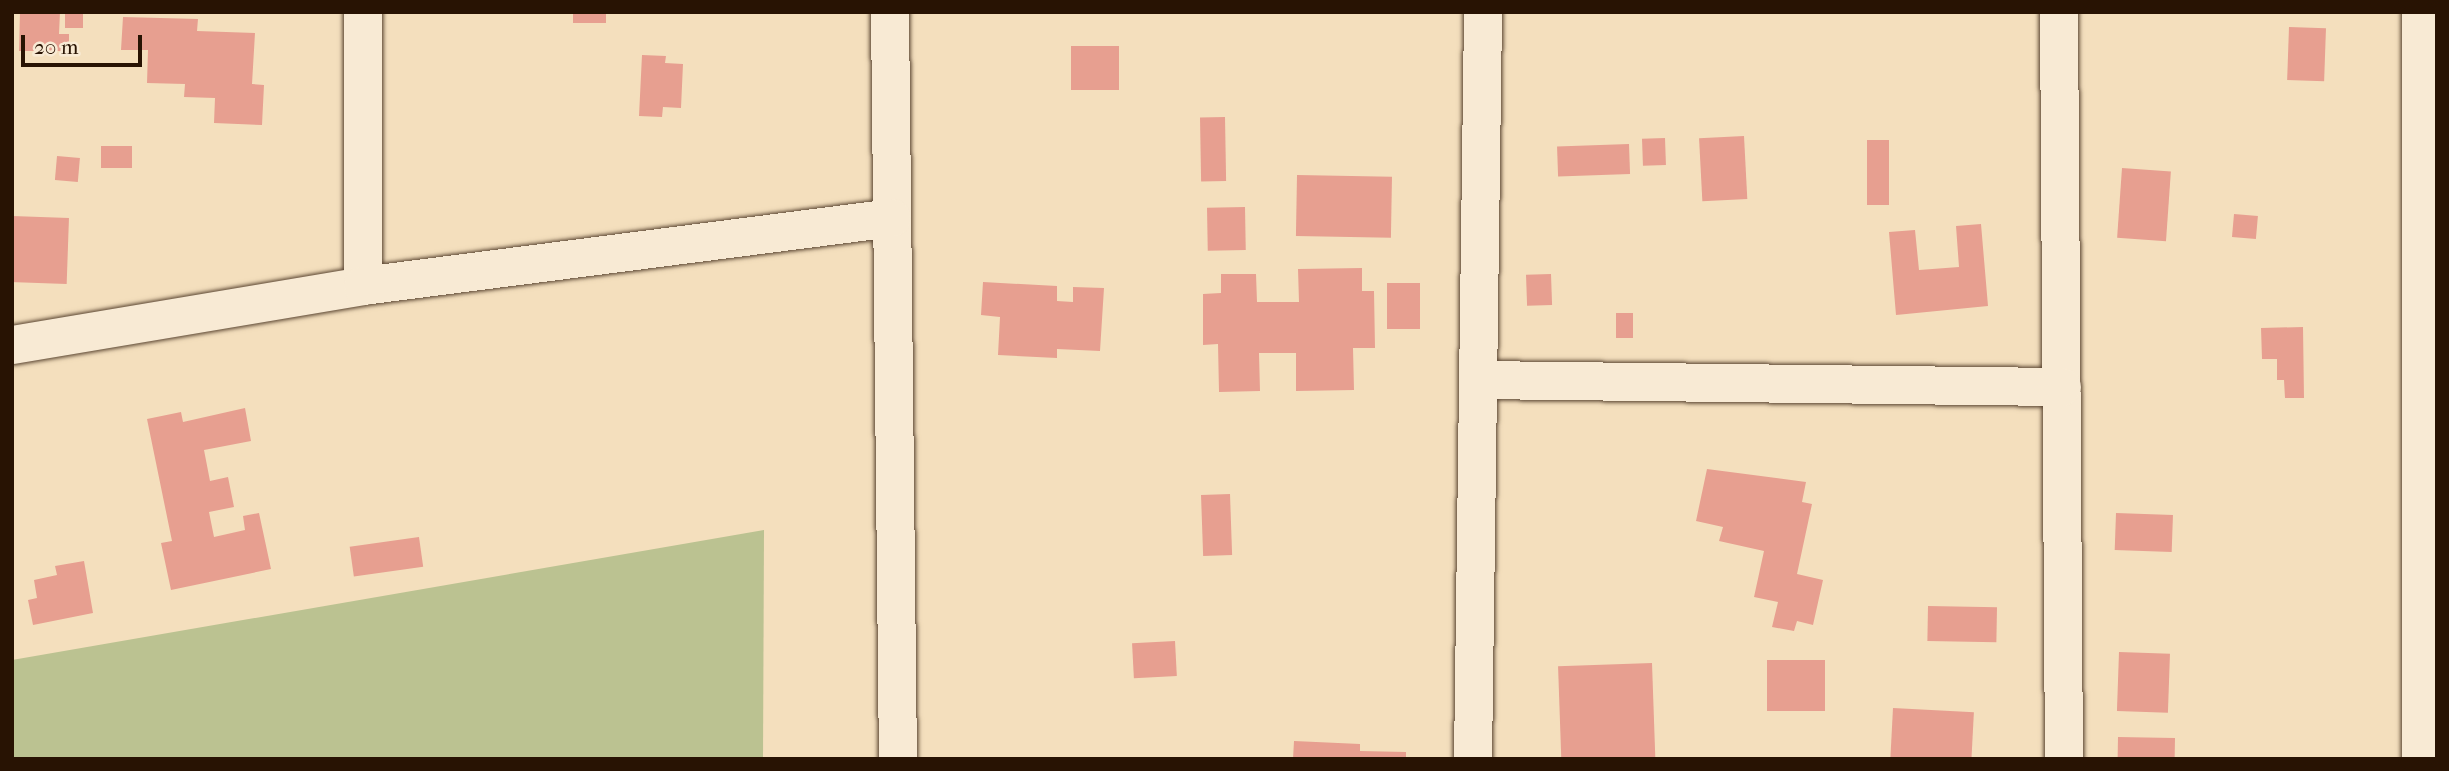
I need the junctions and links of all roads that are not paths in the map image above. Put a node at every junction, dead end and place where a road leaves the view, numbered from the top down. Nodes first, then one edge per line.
1 (363, 12) edge
2 (890, 12) edge
3 (1483, 12) edge
4 (2059, 12) edge
5 (2421, 12) edge
6 (892, 218) junction
7 (363, 286) junction
8 (12, 345) edge
9 (1478, 380) junction
10 (2062, 387) junction
11 (2429, 589) edge
12 (898, 759) edge
13 (1473, 759) edge
14 (2064, 759) edge
15 (2421, 759) edge

1 - 7 street
2 - 6 street
3 - 9 street
4 - 10 street
5 - 11 street
6 - 7 street
6 - 12 street
7 - 8 street
9 - 10 street
9 - 13 street
10 - 14 street
11 - 15 street

